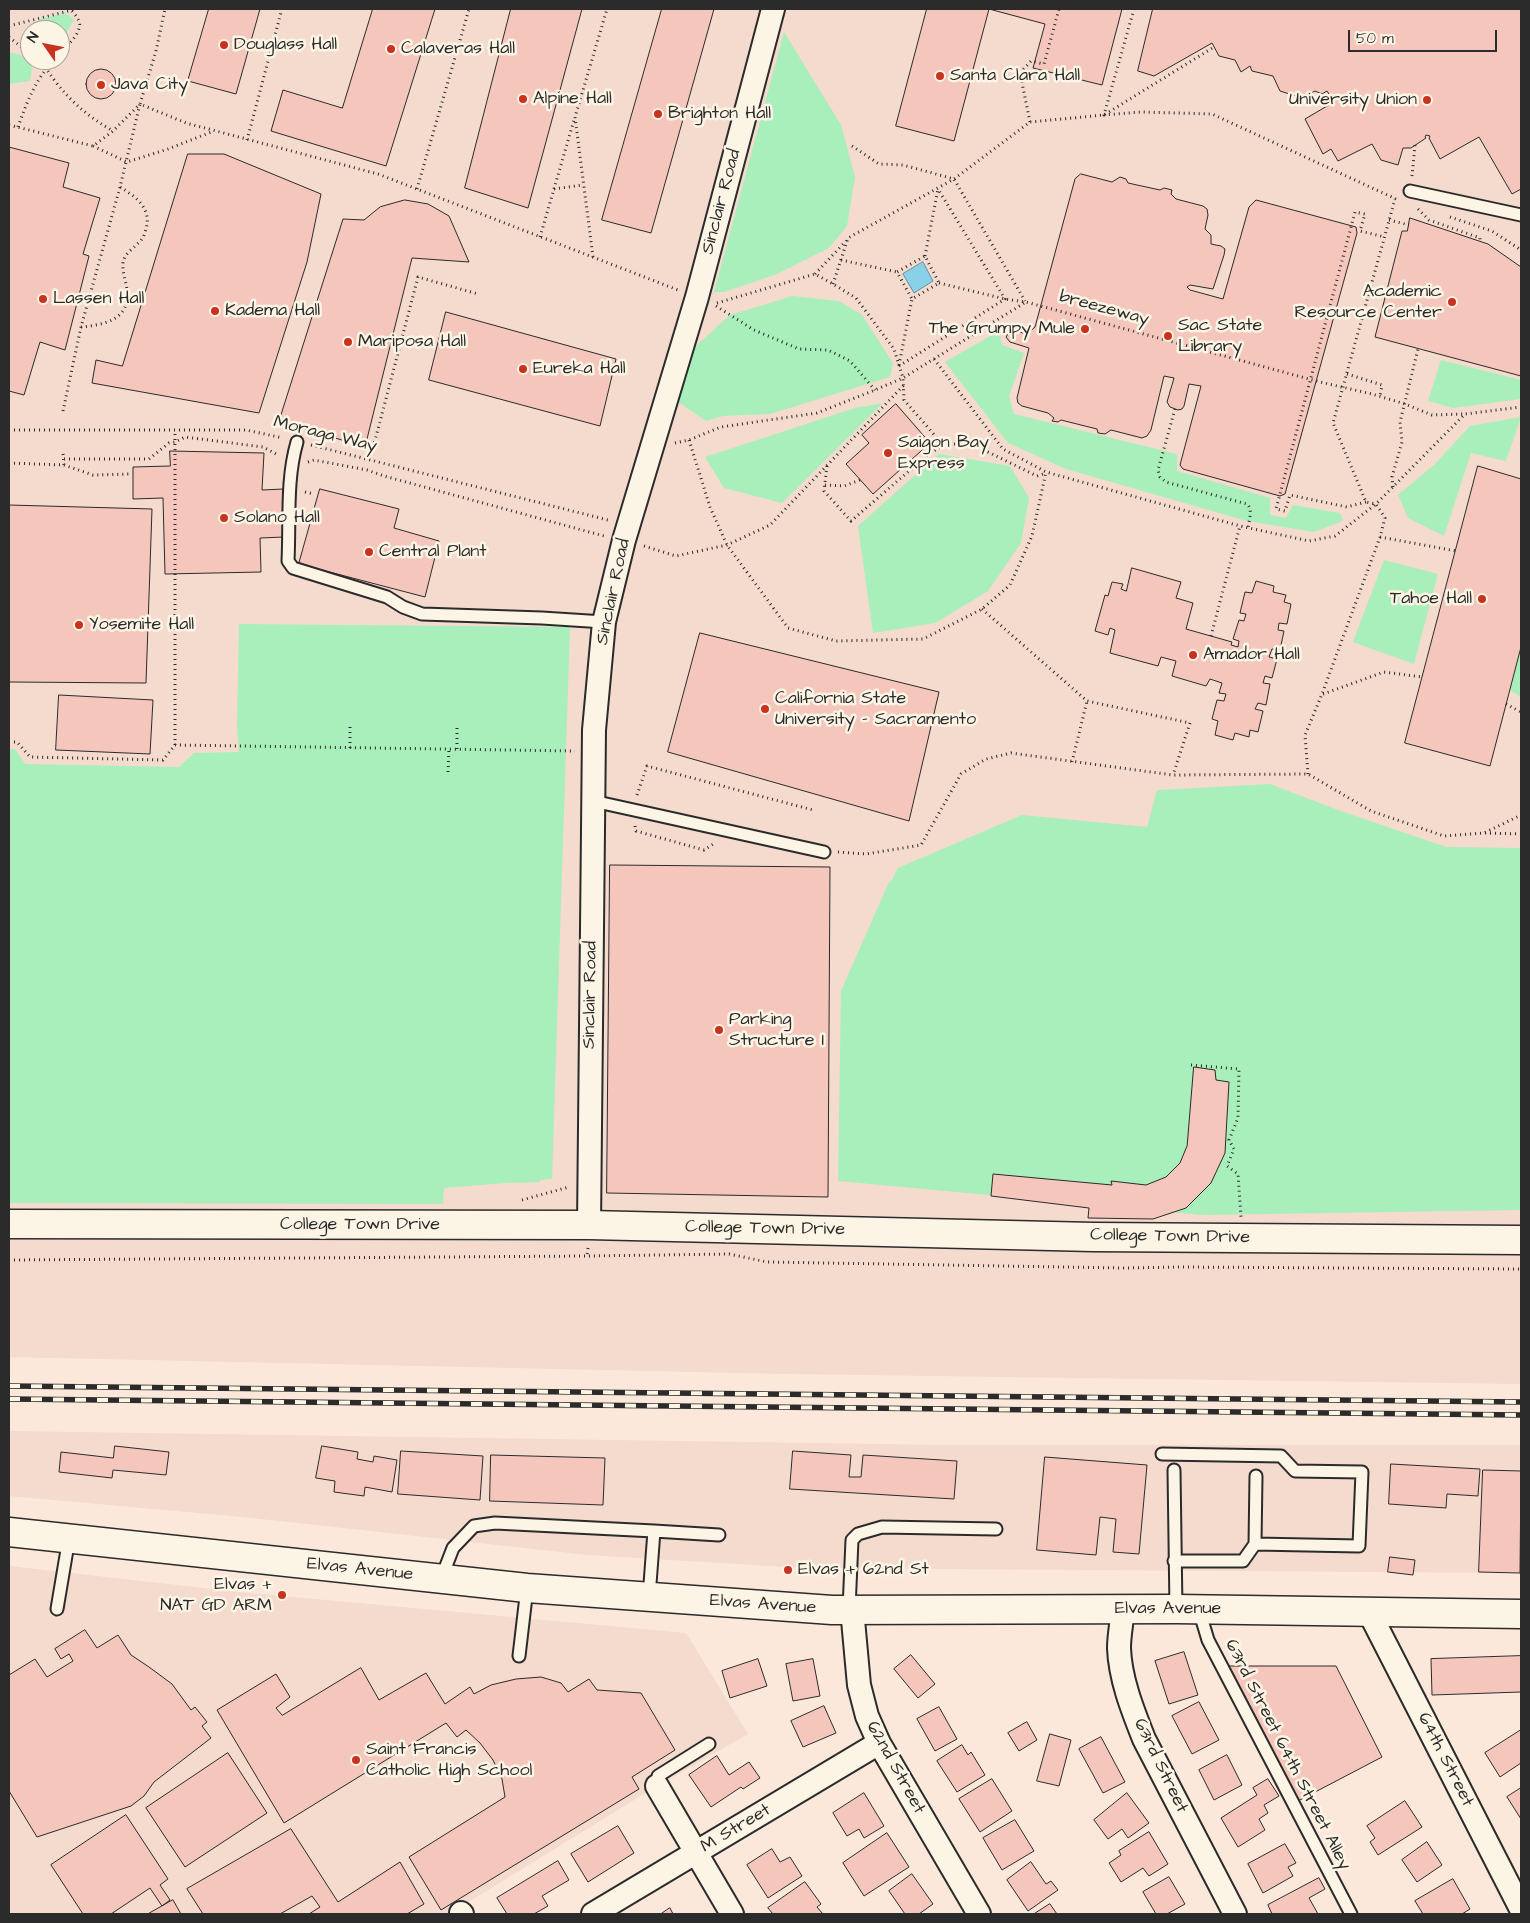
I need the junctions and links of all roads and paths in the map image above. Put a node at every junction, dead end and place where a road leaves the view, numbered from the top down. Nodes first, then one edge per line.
1 (74, 9) edge
2 (165, 9) edge
3 (282, 9) edge
4 (469, 9) edge
5 (607, 9) edge
6 (773, 9) edge
7 (1059, 9) edge
8 (1134, 9) edge
9 (9, 26) edge
10 (9, 36) edge
11 (70, 42) edge
12 (20, 45) edge
13 (1214, 47) dead end
14 (45, 70) edge
15 (49, 70) edge
16 (140, 104) junction
17 (1104, 115) junction
18 (575, 117) junction
19 (1030, 122) junction
20 (9, 124) edge
21 (18, 127) junction
22 (114, 131) junction
23 (215, 131) junction
24 (247, 140) junction
25 (93, 146) junction
26 (852, 146) dead end
27 (127, 162) junction
28 (954, 179) junction
29 (583, 185) junction
30 (120, 187) junction
31 (938, 189) junction
32 (417, 190) junction
33 (554, 190) junction
34 (1410, 191) dead end
35 (1395, 199) junction
36 (1402, 201) dead end
37 (1425, 210) dead end
38 (1521, 215) edge
39 (1444, 216) dead end
40 (1389, 220) junction
41 (1409, 225) dead end
42 (540, 237) junction
43 (1385, 237) junction
44 (848, 238) junction
45 (1480, 241) dead end
46 (1521, 250) edge
47 (925, 256) junction
48 (592, 257) junction
49 (841, 260) junction
50 (897, 272) junction
51 (814, 274) junction
52 (940, 283) junction
53 (833, 284) junction
54 (478, 294) dead end
55 (697, 298) junction
56 (912, 299) junction
57 (1005, 299) junction
58 (1026, 302) junction
59 (81, 326) junction
60 (1418, 349) dead end
61 (934, 359) junction
62 (898, 366) junction
63 (1347, 374) junction
64 (903, 378) junction
65 (1311, 379) junction
66 (904, 384) junction
67 (874, 390) junction
68 (1380, 397) junction
69 (1405, 404) junction
70 (1521, 408) edge
71 (1176, 409) dead end
72 (63, 411) dead end
73 (1465, 414) junction
74 (9, 430) edge
75 (175, 430) junction
76 (689, 440) junction
77 (175, 442) junction
78 (297, 442) junction
79 (946, 444) junction
80 (652, 448) junction
81 (372, 452) dead end
82 (63, 454) dead end
83 (64, 459) junction
84 (279, 463) dead end
85 (9, 464) edge
86 (64, 465) junction
87 (305, 465) dead end
88 (827, 465) junction
89 (1046, 472) junction
90 (132, 474) dead end
91 (860, 480) dead end
92 (825, 484) junction
93 (1393, 487) junction
94 (300, 490) dead end
95 (314, 494) dead end
96 (1366, 502) junction
97 (1376, 504) junction
98 (1240, 526) junction
99 (1248, 528) junction
100 (619, 534) junction
101 (1380, 538) junction
102 (728, 545) junction
103 (1456, 551) dead end
104 (982, 610) junction
105 (604, 622) junction
106 (1211, 636) dead end
107 (1422, 677) dead end
108 (1322, 694) junction
109 (1088, 701) junction
110 (1506, 704) dead end
111 (1521, 712) edge
112 (350, 726) dead end
113 (457, 728) dead end
114 (9, 742) edge
115 (175, 745) junction
116 (350, 748) junction
117 (449, 749) junction
118 (457, 749) junction
119 (580, 751) dead end
120 (1072, 762) junction
121 (448, 772) dead end
122 (1308, 774) junction
123 (1173, 775) junction
124 (636, 796) dead end
125 (593, 801) junction
126 (813, 810) dead end
127 (1521, 815) edge
128 (633, 821) dead end
129 (1484, 833) junction
130 (1521, 834) edge
131 (716, 843) dead end
132 (824, 852) joint
133 (1191, 1065) dead end
134 (1241, 1217) dead end
135 (9, 1224) edge
136 (589, 1225) junction
137 (1521, 1240) edge
138 (587, 1256) junction
139 (9, 1260) edge
140 (1521, 1269) edge
141 (1162, 1454) dead end
142 (1174, 1470) dead end
143 (1256, 1476) dead end
144 (996, 1529) dead end
145 (654, 1531) junction
146 (9, 1532) edge
147 (719, 1535) dead end
148 (69, 1538) junction
149 (1255, 1544) junction
150 (1174, 1561) junction
151 (441, 1579) junction
152 (527, 1588) junction
153 (649, 1596) junction
154 (1123, 1608) junction
155 (57, 1609) dead end
156 (851, 1609) junction
157 (1187, 1609) junction
158 (1369, 1612) junction
159 (1521, 1614) edge
160 (519, 1656) dead end
161 (879, 1743) junction
162 (709, 1744) dead end
163 (657, 1786) joint
164 (696, 1853) junction
165 (1521, 1909) edge
166 (593, 1914) edge
167 (732, 1914) edge
168 (979, 1914) edge
169 (1235, 1914) edge
170 (1351, 1914) edge

1 - 9 path
1 - 11 path
2 - 16 path
3 - 24 path
4 - 32 path
5 - 18 path
6 - 55 street, Sinclair Road
7 - 19 path
8 - 17 path
10 - 12 path
13 - 17 path
14 - 21 path
15 - 22 path
16 - 22 path
16 - 23 path
16 - 27 path
17 - 19 path
17 - 35 path
18 - 29 path
18 - 33 path
19 - 28 path
20 - 21 path
21 - 25 path
22 - 25 path
23 - 24 path
23 - 27 path
24 - 32 path
25 - 27 path
26 - 28 path
27 - 30 path
28 - 31 path
28 - 58 path
29 - 33 path
29 - 48 path
30 - 59 path
30 - 59 path
31 - 44 path
31 - 47 path
31 - 57 path
32 - 42 path
33 - 42 path
34 - 38 lane
35 - 36 path
35 - 40 path
37 - 45 path
39 - 46 path
40 - 41 path
40 - 43 path
42 - 48 path
43 - 63 path
43 - 65 path
44 - 49 path
44 - 51 path
47 - 50 path
47 - 52 path
48 - 55 path
49 - 50 path
49 - 53 path
50 - 56 path
51 - 53 path
51 - 67 path
52 - 56 path
52 - 57 path, breezeway
53 - 62 path
54 - 81 path
55 - 80 street, Sinclair Road
56 - 62 path
57 - 58 path, breezeway
57 - 62 path
58 - 61 path
58 - 65 path, breezeway
59 - 72 path
60 - 69 path
61 - 64 path
61 - 89 path
62 - 64 path
63 - 68 path
63 - 96 path
64 - 66 path
64 - 67 path
65 - 68 path, breezeway
65 - 96 path
66 - 79 path
66 - 88 path
67 - 76 path
68 - 69 path, breezeway
69 - 73 path, breezeway
69 - 93 path
70 - 73 path, breezeway
71 - 99 path
73 - 93 path
74 - 75 path, Moraga Way
75 - 77 path
75 - 78 path, Moraga Way
76 - 80 path
76 - 102 path
77 - 83 path
77 - 84 path
77 - 115 path
78 - 100 path, Moraga Way
78 - 105 lane
79 - 89 path
79 - 92 path
80 - 100 street, Sinclair Road
82 - 83 path
83 - 86 path
85 - 86 path
86 - 90 path
87 - 100 path
88 - 92 path
88 - 102 path
89 - 98 path
89 - 104 path
91 - 92 path
93 - 97 path
94 - 95 path
96 - 97 path
97 - 99 path
97 - 101 path
98 - 99 path
98 - 106 path
100 - 102 path
100 - 105 street, Sinclair Road
101 - 103 path
101 - 108 path
102 - 104 path
104 - 109 path
105 - 125 street, Sinclair Road
107 - 108 path
108 - 122 path
109 - 120 path
109 - 123 path
110 - 111 path
112 - 116 path
113 - 118 path
114 - 115 path
115 - 116 path
116 - 117 path
117 - 118 path
117 - 121 path
118 - 119 path
120 - 123 path
120 - 132 path
122 - 123 path
122 - 129 path
124 - 126 path
125 - 132 lane
125 - 136 street, Sinclair Road
127 - 129 path
128 - 131 path
129 - 130 path
133 - 134 path
135 - 136 street, College Town Drive
136 - 137 street, College Town Drive
136 - 138 path
138 - 139 path
138 - 140 path
141 - 149 lane
142 - 150 lane, 63rd Street 64th Street Alley
143 - 149 lane
144 - 156 lane
145 - 147 lane
145 - 151 lane
145 - 153 lane
146 - 148 street, Elvas Avenue
148 - 151 street, Elvas Avenue
148 - 155 lane
149 - 150 lane
150 - 157 lane, 63rd Street 64th Street Alley
151 - 152 street, Elvas Avenue
152 - 153 street, Elvas Avenue
152 - 160 lane
153 - 156 street, Elvas Avenue
154 - 156 street, Elvas Avenue
154 - 157 street, Elvas Avenue
154 - 169 street, 63rd Street
156 - 161 street, 62nd Street
157 - 158 street, Elvas Avenue
157 - 170 lane, 63rd Street 64th Street Alley
158 - 159 street, Elvas Avenue
158 - 165 street, 64th Street
161 - 164 street, M Street
161 - 168 street, 62nd Street
162 - 163 lane
163 - 164 street
164 - 166 street, M Street
164 - 167 street

